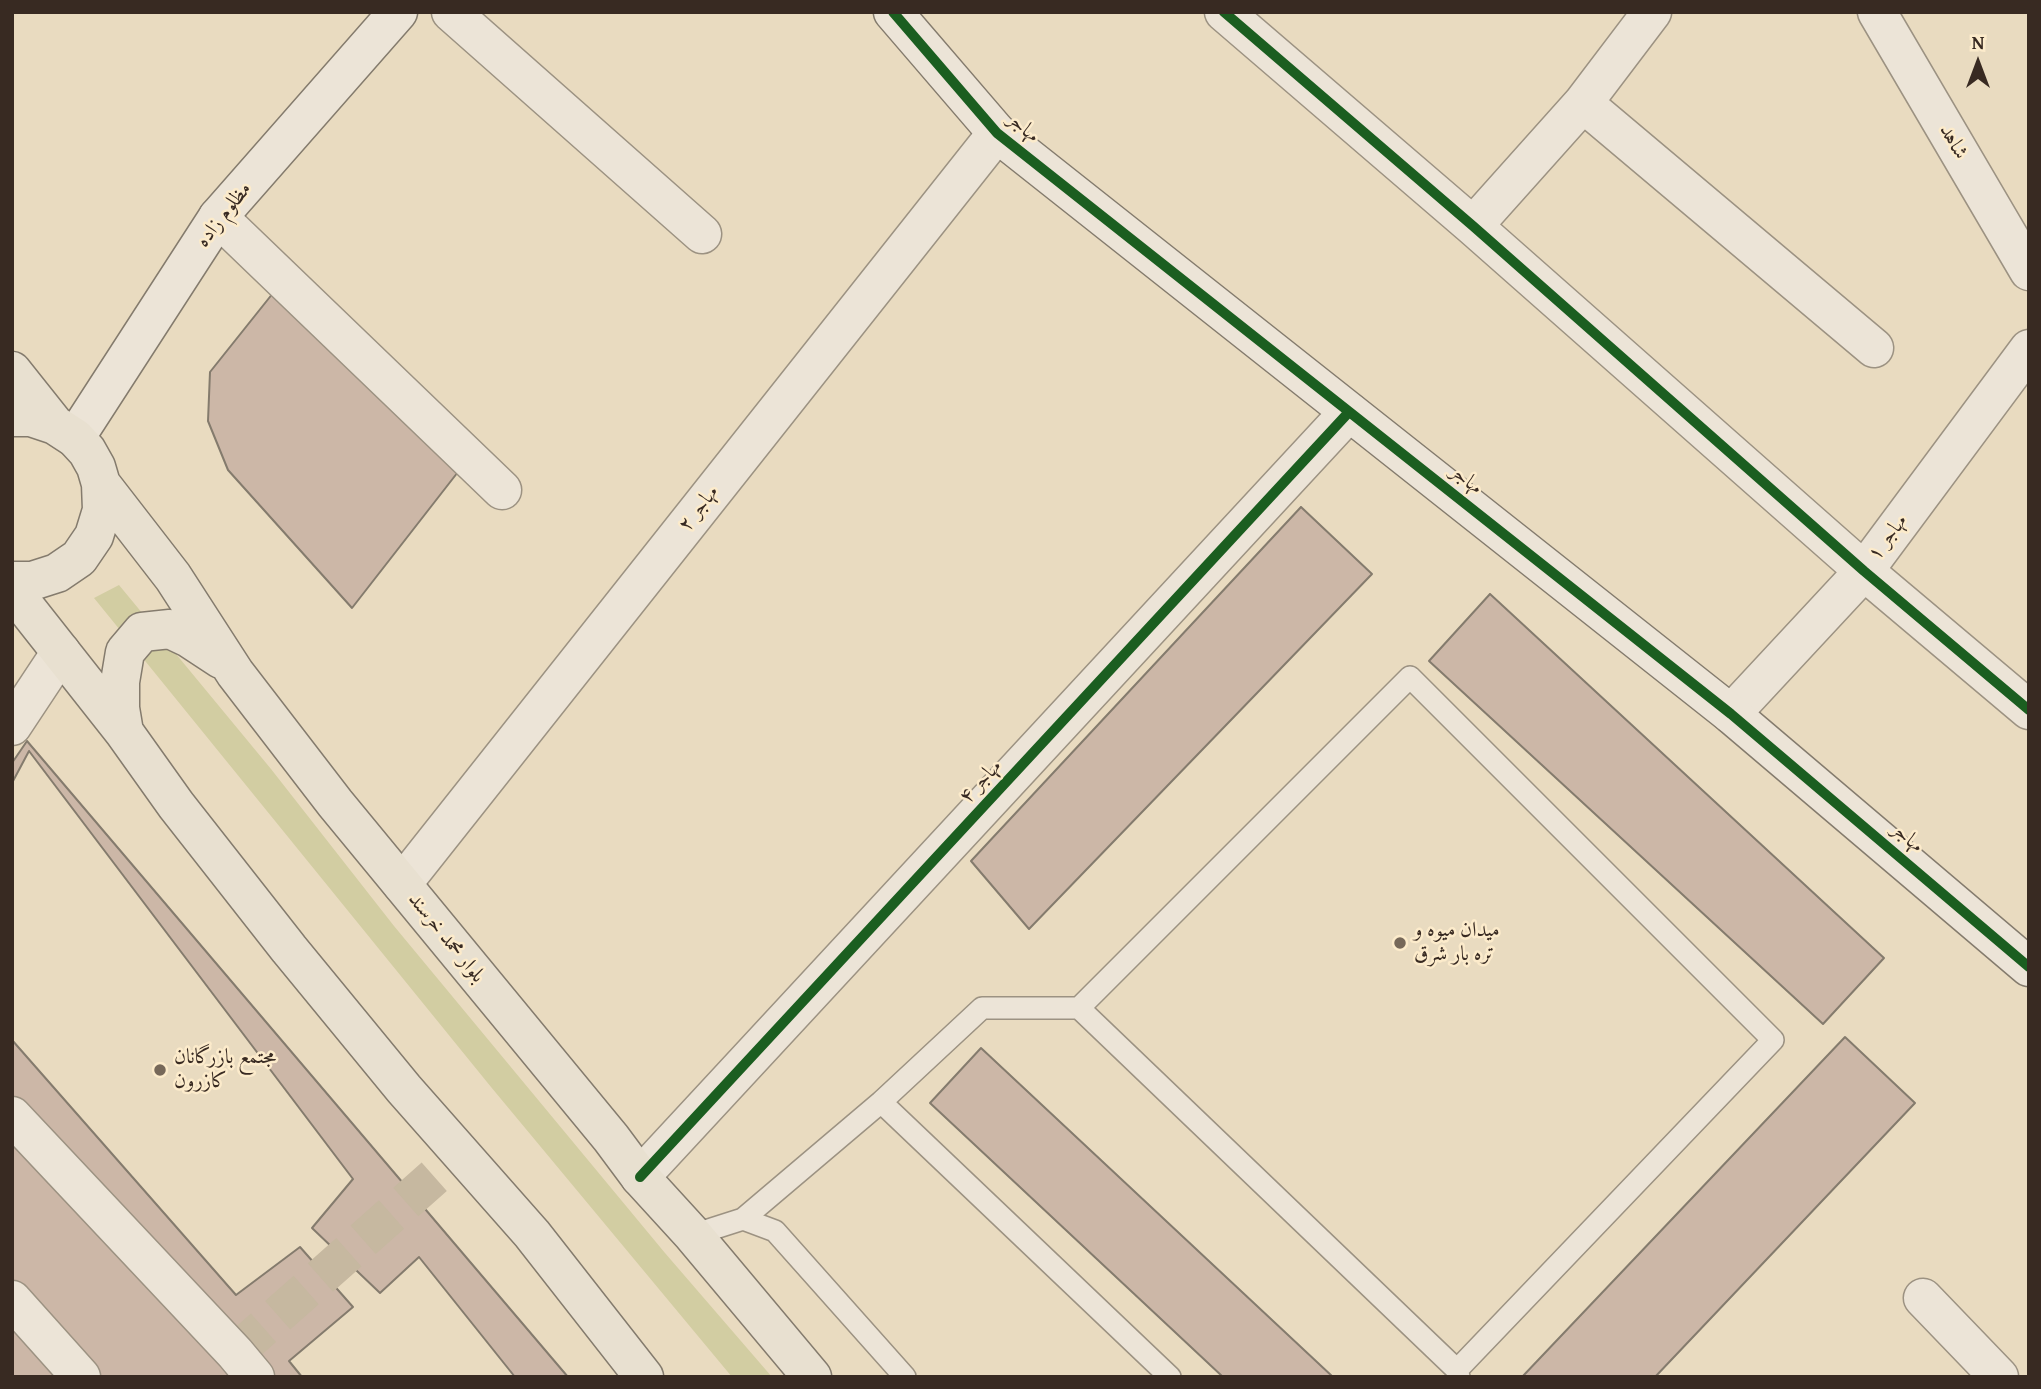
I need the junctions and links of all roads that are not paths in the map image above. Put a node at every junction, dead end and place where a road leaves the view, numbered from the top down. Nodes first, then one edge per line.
1 (398, 12) edge
2 (452, 12) edge
3 (893, 12) edge
4 (1224, 12) edge
5 (1652, 12) edge
6 (1877, 12) edge
7 (1583, 103) junction
8 (997, 133) junction
9 (218, 217) junction
10 (1473, 226) junction
11 (702, 234) dead end
12 (2029, 271) edge
13 (1874, 348) dead end
14 (2029, 349) edge
15 (12, 371) edge
16 (1349, 412) junction
17 (12, 418) edge
18 (65, 431) junction
19 (102, 484) junction
20 (502, 490) dead end
21 (1864, 571) junction
22 (12, 581) edge
23 (12, 590) edge
24 (61, 652) junction
25 (235, 673) junction
26 (2029, 710) edge
27 (1731, 714) junction
28 (12, 726) edge
29 (124, 732) junction
30 (402, 884) junction
31 (2029, 967) edge
32 (1079, 1008) junction
33 (881, 1102) junction
34 (12, 1116) edge
35 (640, 1177) junction
36 (743, 1219) junction
37 (693, 1235) junction
38 (1923, 1298) dead end
39 (12, 1300) edge
40 (1458, 1373) edge
41 (82, 1377) edge
42 (255, 1377) edge
43 (644, 1377) edge
44 (812, 1377) edge
45 (905, 1377) edge
46 (1170, 1377) edge
47 (1999, 1377) edge

1 - 9 street, مظلوم زاده
2 - 11 street
3 - 8 street, مهاجر
4 - 10 street
5 - 7 street
6 - 12 street, شاهد
7 - 10 street
7 - 13 street
8 - 16 street, مهاجر
8 - 30 street, مهاجر ۲
9 - 18 street, مظلوم زاده
9 - 20 street
10 - 21 street
14 - 21 street, مهاجر ۱
15 - 18 main road
16 - 27 street, مهاجر
16 - 35 street, مهاجر ۴
17 - 18 main road
18 - 19 main road, بلوار محمد خرسند
19 - 22 main road
19 - 25 main road, بلوار محمد خرسند
21 - 26 street
21 - 27 street, مهاجر ۱
23 - 24 main road
24 - 28 street
24 - 29 main road
25 - 29 main road
25 - 30 main road, بلوار محمد خرسند
27 - 31 street, مهاجر
29 - 43 main road
30 - 35 main road, بلوار محمد خرسند
32 - 33 lane
32 - 40 lane
32 - 40 lane
33 - 36 lane
33 - 46 lane
34 - 42 street
35 - 37 main road, بلوار محمد خرسند
36 - 37 lane
36 - 45 lane
37 - 44 main road, بلوار محمد خرسند
38 - 47 street
39 - 41 street

